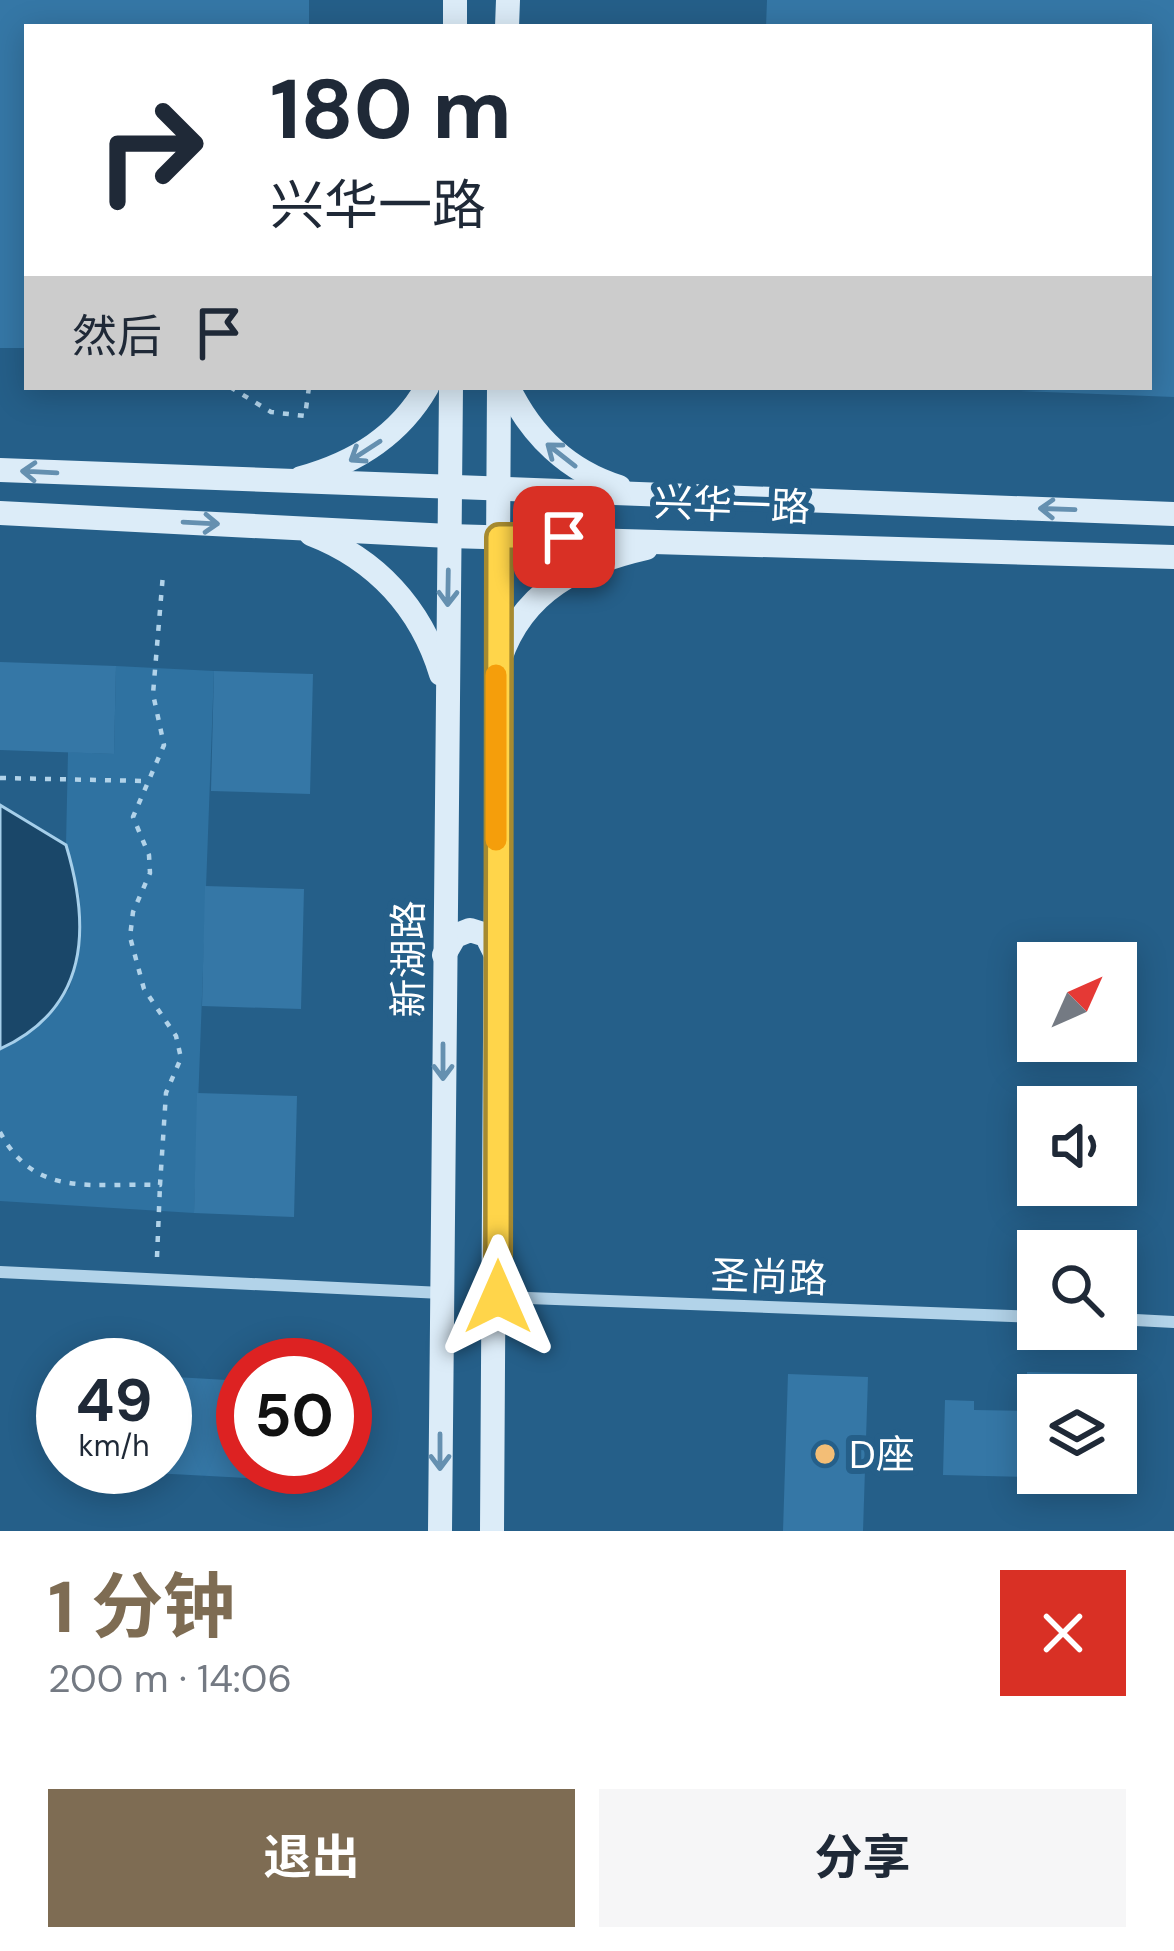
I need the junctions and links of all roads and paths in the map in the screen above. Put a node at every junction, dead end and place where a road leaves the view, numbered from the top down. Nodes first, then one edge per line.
1 (235, 390) edge
2 (308, 390) edge
3 (426, 390) edge
4 (452, 390) edge
5 (503, 390) edge
6 (505, 390) edge
7 (0, 470) edge
8 (149, 477) junction
9 (282, 484) junction
10 (450, 488) junction
11 (498, 490) junction
12 (639, 492) junction
13 (873, 502) junction
14 (0, 513) edge
15 (1174, 514) edge
16 (145, 520) junction
17 (279, 526) junction
18 (449, 536) junction
19 (499, 537) junction
20 (686, 539) junction
21 (874, 546) junction
22 (1174, 557) edge
23 (163, 574) dead end
24 (496, 673) junction
25 (446, 694) junction
26 (0, 778) edge
27 (145, 781) junction
28 (444, 956) junction
29 (497, 958) junction
30 (0, 1132) edge
31 (160, 1185) junction
32 (0, 1272) edge
33 (157, 1279) junction
34 (442, 1293) junction
35 (498, 1297) junction
36 (1017, 1316) edge
37 (1137, 1320) edge
38 (1174, 1322) edge
39 (440, 1531) edge
40 (492, 1531) edge

1 - 2 path
3 -> 9 main road
4 - 10 main road, 新湖路
5 - 11 main road
12 -> 6 main road
8 -> 7 main road, 兴华一路
8 - 9 main road, 兴华一路
8 - 16 main road
9 - 10 main road, 兴华一路
10 - 11 main road, 兴华一路
10 - 18 main road, 新湖路
11 - 12 main road, 兴华一路
11 - 19 main road
12 - 13 main road, 兴华一路
15 -> 13 main road, 兴华一路
13 - 21 main road
14 - 16 main road, 兴华一路
16 -> 17 main road, 兴华一路
17 - 18 main road, 兴华一路
17 - 25 main road
18 - 19 main road, 兴华一路
18 -> 25 main road, 新湖路
19 - 20 main road, 兴华一路
19 - 24 main road
20 - 21 main road, 兴华一路
20 - 24 main road
21 - 22 main road, 兴华一路
23 - 27 path
24 - 29 main road
25 - 28 main road, 新湖路
26 - 27 path
27 - 31 path
28 - 29 main road
28 -> 34 main road, 新湖路
29 - 35 main road
30 - 31 path
31 - 33 path
32 - 33 street
33 - 34 street
34 -> 39 main road, 新湖路
35 - 36 street, 圣尚路
35 - 40 main road
37 - 38 street

